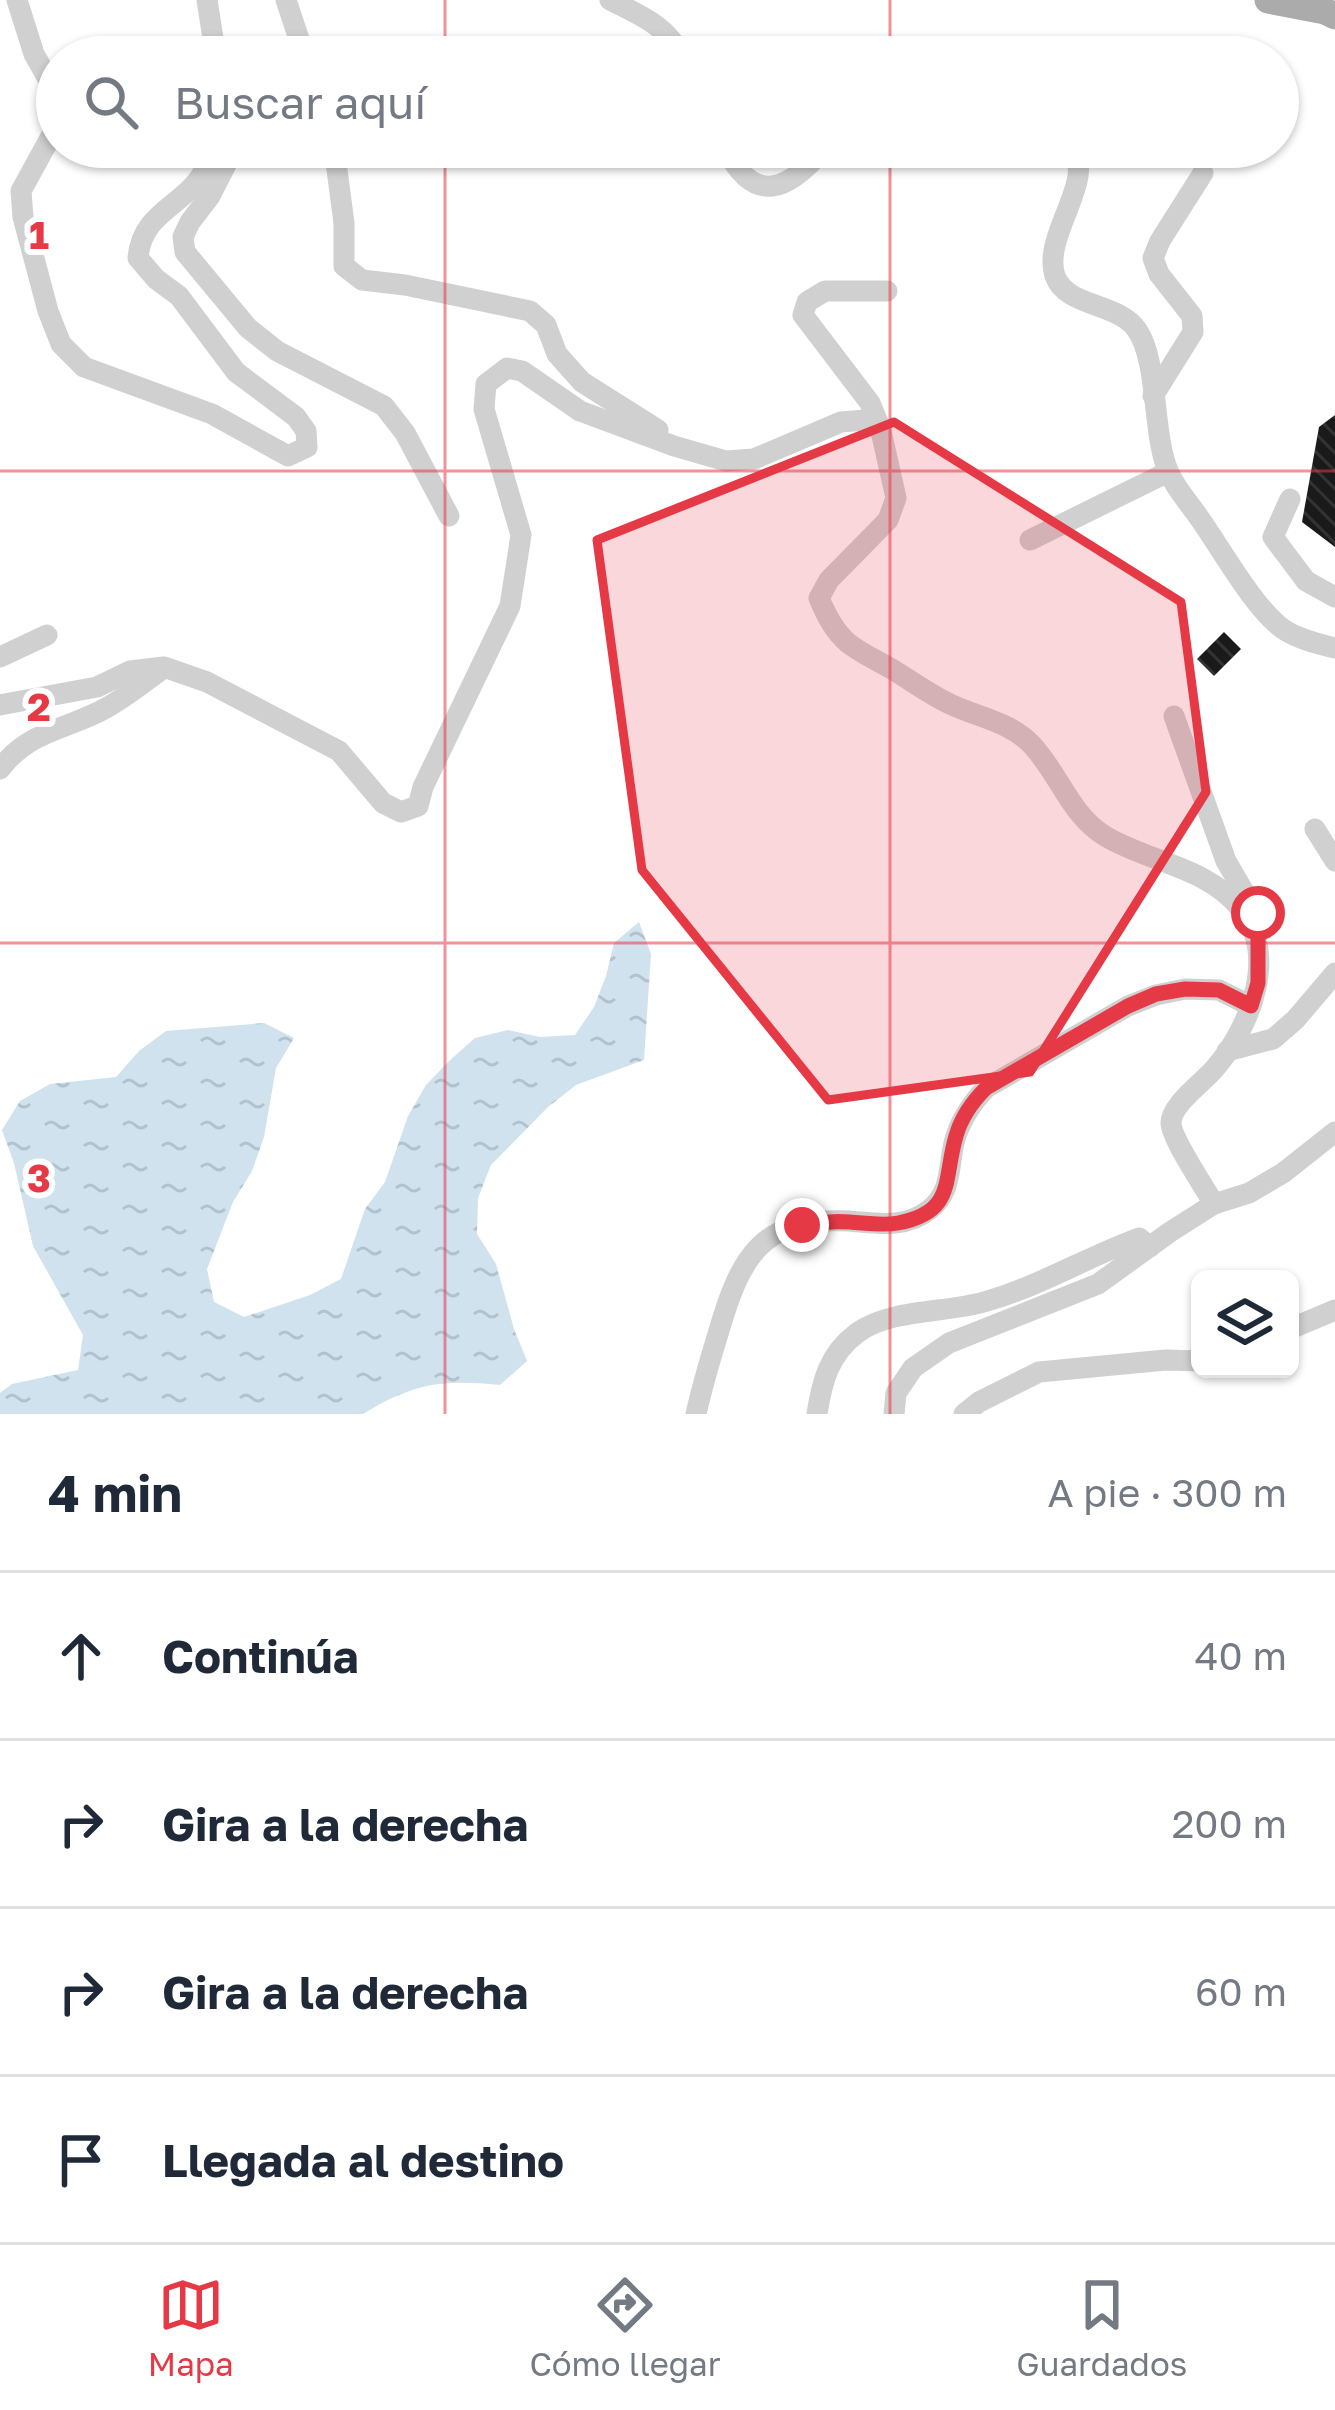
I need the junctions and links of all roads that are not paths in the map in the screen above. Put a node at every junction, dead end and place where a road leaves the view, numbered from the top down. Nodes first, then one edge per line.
1 (16, 0) edge
2 (206, 0) edge
3 (286, 0) edge
4 (610, 0) edge
5 (1268, 0) edge
6 (1335, 16) edge
7 (212, 36) edge
8 (298, 36) edge
9 (668, 36) edge
10 (36, 58) edge
11 (36, 164) edge
12 (205, 168) edge
13 (224, 168) edge
14 (337, 168) edge
15 (735, 168) edge
16 (806, 168) edge
17 (1080, 168) edge
18 (1203, 172) dead end
19 (887, 291) dead end
20 (1153, 396) junction
21 (881, 430) junction
22 (688, 450) junction
23 (1168, 472) junction
24 (1290, 499) dead end
25 (449, 516) dead end
26 (1030, 540) dead end
27 (1335, 597) edge
28 (47, 635) dead end
29 (1335, 648) edge
30 (0, 657) edge
31 (164, 667) junction
32 (0, 705) edge
33 (1174, 716) dead end
34 (0, 769) edge
35 (1316, 829) dead end
36 (1335, 861) edge
37 (1256, 941) junction
38 (1335, 973) edge
39 (1251, 1006) junction
40 (1227, 1051) junction
41 (1335, 1132) edge
42 (1214, 1204) junction
43 (1150, 1247) junction
44 (1335, 1310) edge
45 (1299, 1325) edge
46 (1191, 1361) edge
47 (991, 1406) edge
48 (696, 1414) edge
49 (817, 1414) edge
50 (893, 1414) edge
51 (964, 1414) edge

1 - 10 street
2 - 7 street
3 - 8 street
4 - 9 street
5 - 6 main road
11 - 12 street
13 - 25 street
14 - 22 street
15 - 16 street
17 - 20 street
18 - 20 street
19 - 21 street
20 - 23 street
21 - 22 street
21 - 37 street
22 - 31 street
23 - 26 street
23 - 29 street
24 - 27 street
28 - 30 street
31 - 32 street
31 - 34 street
33 - 37 street
35 - 36 street
37 - 39 street
38 - 40 street
39 - 40 street
39 - 48 street
40 - 42 street
41 - 42 street
42 - 43 street
43 - 49 street
43 - 50 street
44 - 45 street
46 - 47 street
47 - 51 street

